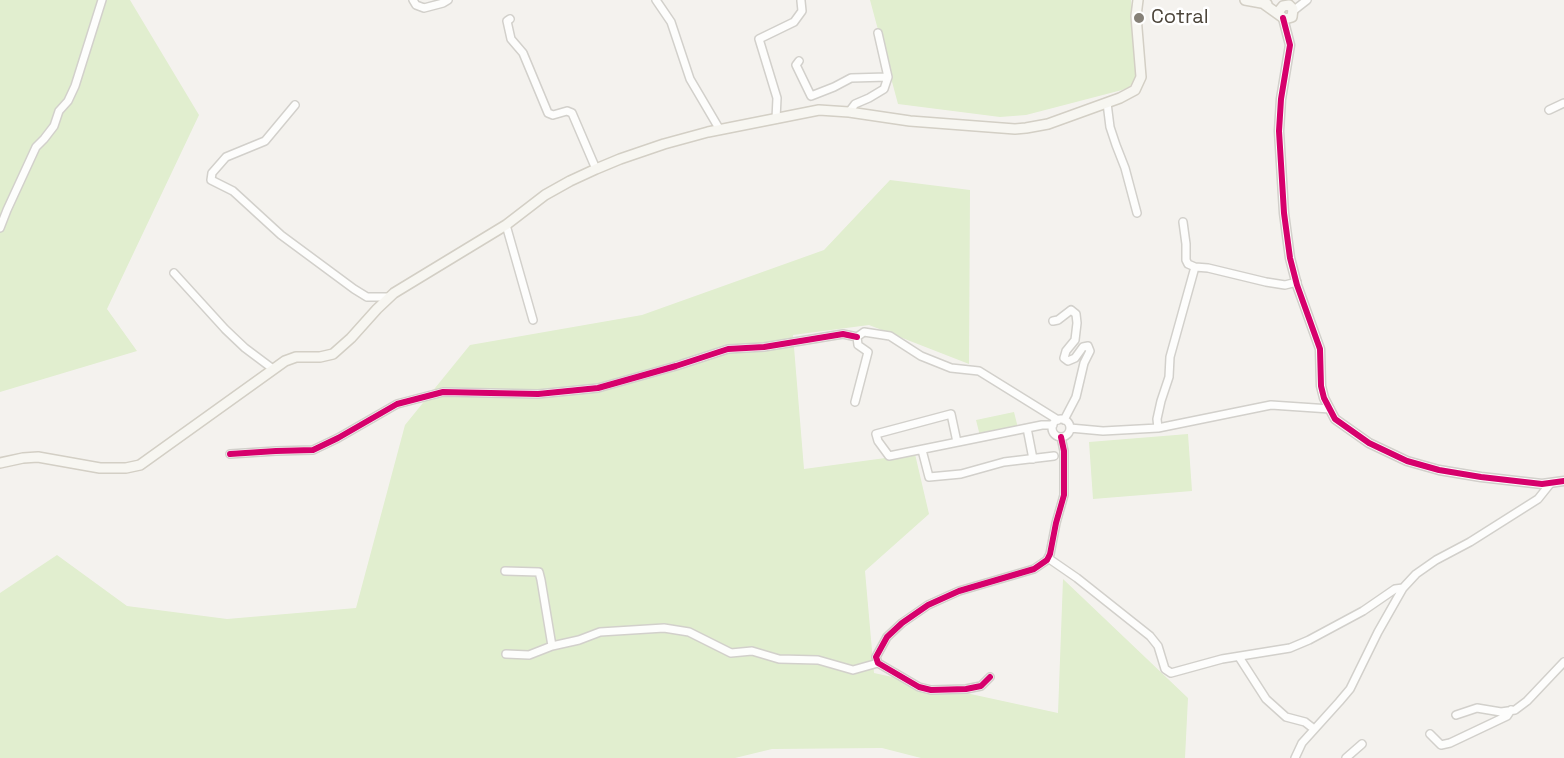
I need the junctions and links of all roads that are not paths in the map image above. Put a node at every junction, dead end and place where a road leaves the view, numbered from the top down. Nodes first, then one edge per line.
1 (102, 0) edge
2 (413, 0) edge
3 (448, 0) edge
4 (656, 0) edge
5 (1138, 0) edge
6 (1245, 0) edge
7 (1307, 0) edge
8 (801, 1) edge
9 (1263, 2) edge
10 (1288, 10) edge
11 (510, 19) dead end
12 (878, 33) dead end
13 (799, 61) dead end
14 (888, 78) junction
15 (1107, 103) junction
16 (1564, 103) edge
17 (295, 105) dead end
18 (1550, 110) dead end
19 (849, 112) junction
20 (776, 119) junction
21 (720, 130) junction
22 (596, 169) junction
23 (1137, 213) dead end
24 (1183, 222) dead end
25 (506, 225) junction
26 (0, 228) edge
27 (1195, 267) junction
28 (174, 273) dead end
29 (1297, 282) junction
30 (390, 297) junction
31 (533, 320) dead end
32 (1053, 321) dead end
33 (857, 337) junction
34 (273, 369) junction
35 (855, 402) dead end
36 (1330, 409) junction
37 (1058, 422) junction
38 (1026, 428) junction
39 (1070, 428) junction
40 (1158, 428) junction
41 (1061, 437) junction
42 (957, 442) junction
43 (922, 450) junction
44 (230, 454) dead end
45 (1054, 456) dead end
46 (1033, 459) junction
47 (0, 463) edge
48 (1564, 481) edge
49 (1550, 484) junction
50 (1048, 558) junction
51 (505, 571) dead end
52 (1403, 588) junction
53 (552, 646) junction
54 (506, 654) dead end
55 (1239, 657) junction
56 (1564, 662) edge
57 (878, 663) junction
58 (990, 677) dead end
59 (1511, 710) junction
60 (1456, 715) dead end
61 (1314, 729) junction
62 (1430, 734) dead end
63 (1362, 744) dead end
64 (1295, 758) edge
65 (1346, 758) edge

1 - 26 street
2 - 3 street
4 - 21 street
5 - 15 main road
6 - 9 main road
7 - 10 street
8 - 20 street
9 - 10 main road
10 - 29 street
11 - 22 street
12 - 14 street
13 - 14 street
14 - 19 street
15 - 19 main road
15 - 23 street
16 - 18 street
17 - 30 street
19 - 20 main road
20 - 21 main road
21 - 22 main road
22 - 25 main road
24 - 27 street
25 - 30 main road
25 - 31 street
27 - 29 street
27 - 40 street
28 - 34 street
29 - 36 street
30 - 34 main road
32 - 37 street
33 - 35 street
33 - 37 street
33 - 44 street
34 - 47 main road
36 - 40 street
36 - 49 street
37 - 38 street
37 - 39 street
37 - 41 street
38 - 42 street
38 - 46 street
39 - 40 street
39 - 41 street
41 - 50 street
42 - 43 street
42 - 43 street
43 - 46 street
45 - 46 street
48 - 49 street
49 - 52 street
50 - 55 street
50 - 57 street
51 - 53 street
52 - 55 street
52 - 61 street
53 - 54 street
53 - 57 street
55 - 61 street
56 - 59 street
57 - 58 street
59 - 60 street
59 - 62 street
61 - 64 street
63 - 65 street

